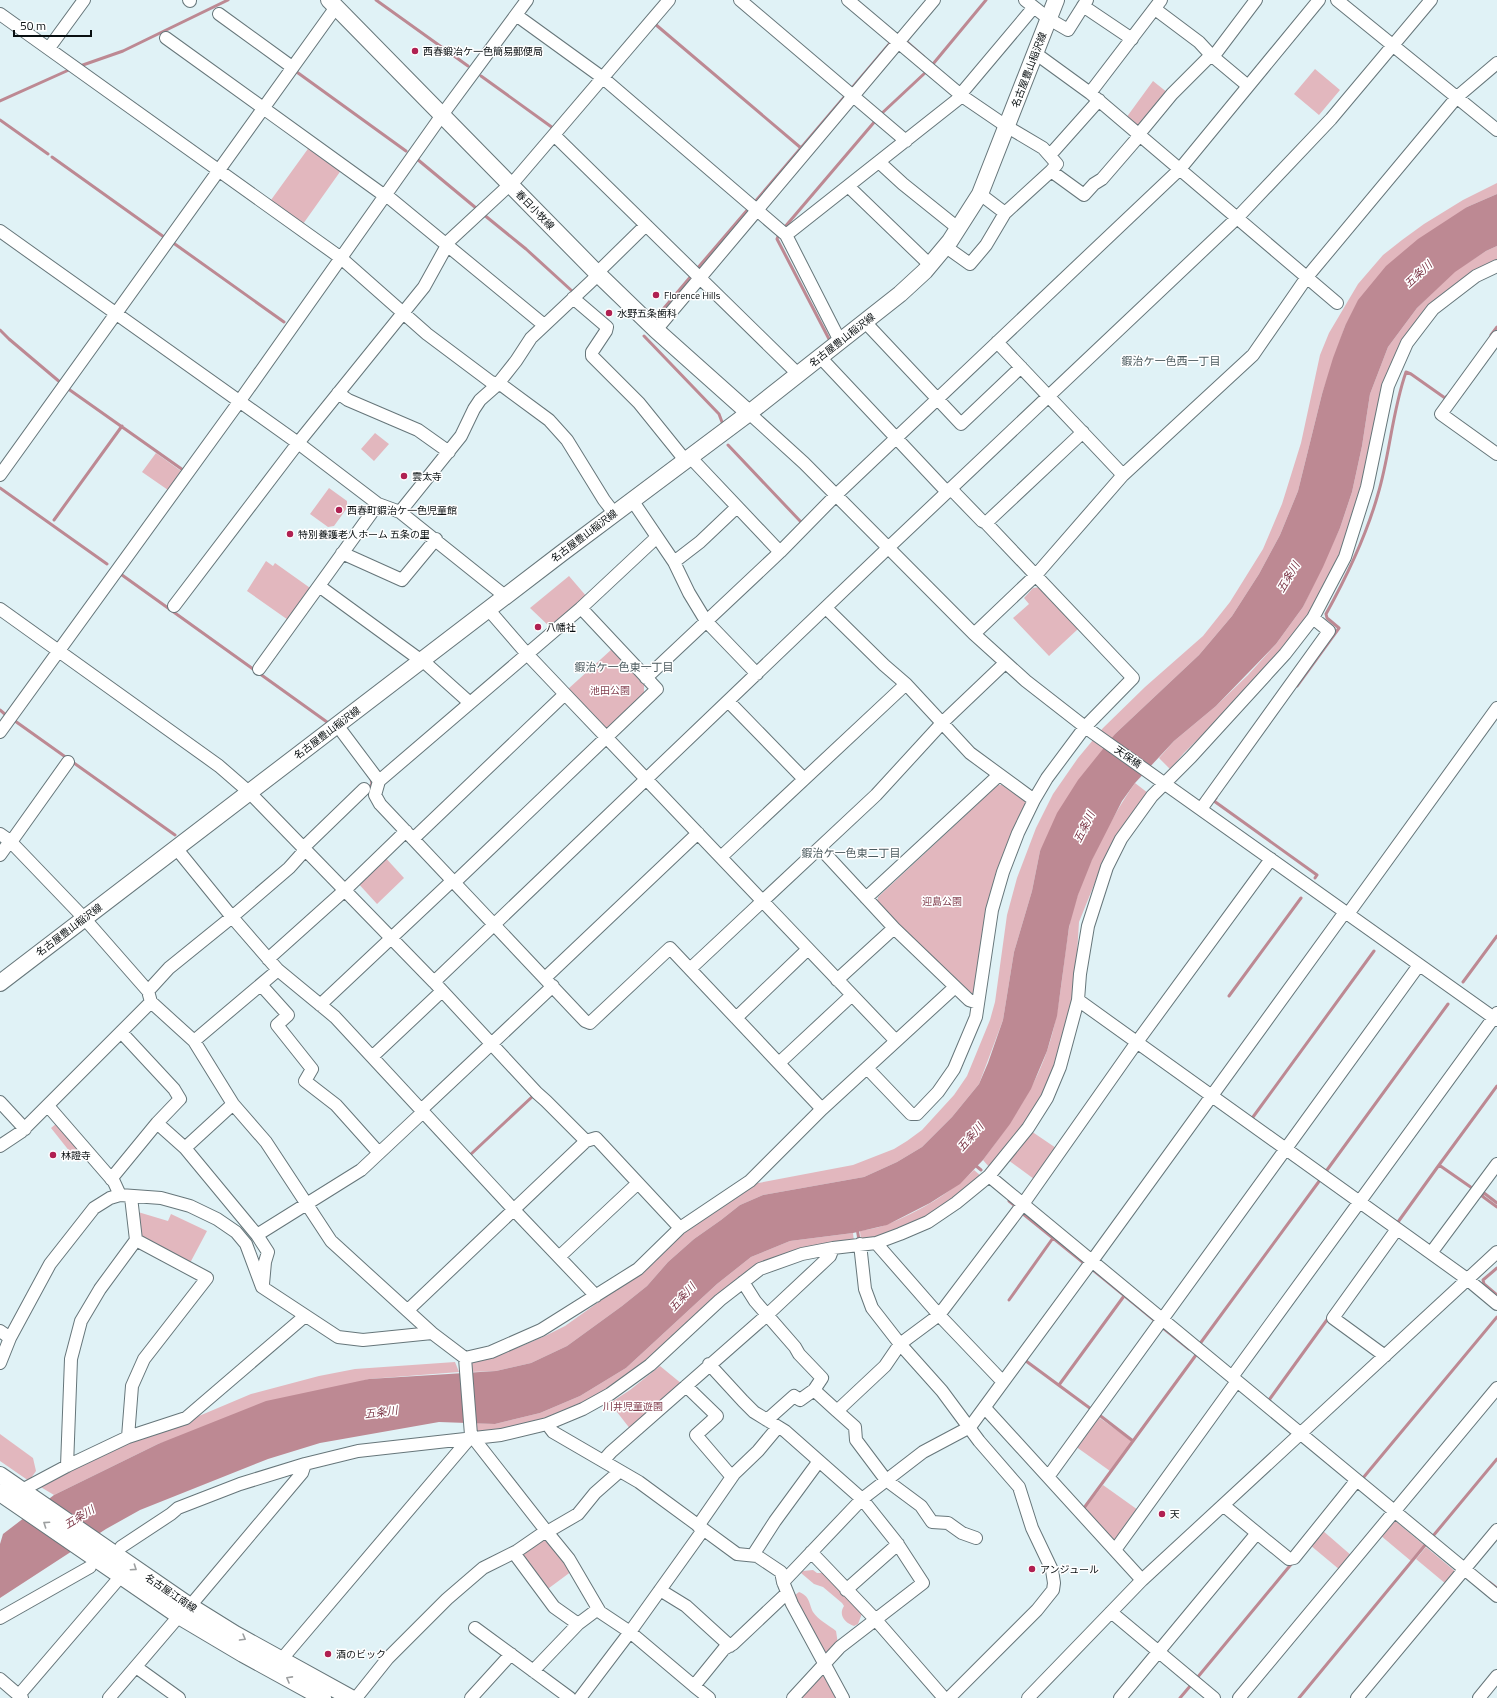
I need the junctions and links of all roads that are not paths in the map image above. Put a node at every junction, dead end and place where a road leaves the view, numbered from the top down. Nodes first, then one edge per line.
1 (84, 0) edge
2 (527, 0) edge
3 (669, 0) edge
4 (740, 0) edge
5 (848, 0) edge
6 (934, 0) edge
7 (1056, 0) edge
8 (1256, 0) edge
9 (1319, 0) edge
10 (1337, 0) edge
11 (1430, 0) edge
12 (333, 3) edge
13 (1030, 3) edge
14 (1085, 3) edge
15 (1158, 4) edge
16 (0, 14) edge
17 (219, 14) dead end
18 (516, 15) junction
19 (1048, 19) junction
20 (166, 38) dead end
21 (1132, 39) junction
22 (898, 42) junction
23 (1392, 46) junction
24 (49, 48) junction
25 (1035, 53) junction
26 (1212, 56) junction
27 (1497, 63) edge
28 (292, 67) junction
29 (603, 78) junction
30 (1248, 86) junction
31 (961, 95) junction
32 (853, 96) junction
33 (1094, 96) junction
34 (1457, 98) junction
35 (263, 108) junction
36 (442, 115) junction
37 (1006, 126) junction
38 (1497, 130) edge
39 (554, 135) junction
40 (1140, 135) junction
41 (906, 141) junction
42 (1050, 155) junction
43 (879, 162) junction
44 (1180, 169) junction
45 (219, 170) junction
46 (1051, 171) junction
47 (510, 185) junction
48 (848, 186) junction
49 (980, 194) junction
50 (386, 195) junction
51 (757, 210) junction
52 (1005, 213) junction
53 (1237, 218) junction
54 (646, 225) junction
55 (959, 229) junction
56 (1, 232) edge
57 (786, 235) junction
58 (447, 245) junction
59 (946, 246) junction
60 (341, 258) junction
61 (930, 266) junction
62 (1497, 266) edge
63 (597, 274) junction
64 (699, 278) junction
65 (1307, 278) junction
66 (573, 298) junction
67 (1337, 303) dead end
68 (404, 313) junction
69 (115, 314) junction
70 (865, 322) junction
71 (544, 325) junction
72 (656, 330) junction
73 (1497, 337) edge
74 (840, 341) junction
75 (997, 342) junction
76 (820, 357) junction
77 (1021, 367) junction
78 (798, 374) junction
79 (497, 385) junction
80 (338, 393) junction
81 (1048, 396) junction
82 (937, 399) junction
83 (239, 402) junction
84 (749, 413) junction
85 (1083, 432) junction
86 (896, 438) junction
87 (298, 443) junction
88 (449, 452) junction
89 (1497, 454) edge
90 (687, 458) junction
91 (0, 475) edge
92 (1123, 475) junction
93 (949, 490) junction
94 (836, 495) junction
95 (632, 500) junction
96 (378, 504) junction
97 (737, 507) junction
98 (400, 512) junction
99 (614, 513) junction
100 (986, 523) junction
101 (657, 537) junction
102 (436, 539) junction
103 (889, 547) junction
104 (780, 552) junction
105 (342, 553) junction
106 (674, 562) junction
107 (1036, 575) junction
108 (319, 586) junction
109 (505, 596) junction
110 (174, 606) dead end
111 (581, 608) junction
112 (826, 608) junction
113 (0, 609) edge
114 (488, 609) junction
115 (1313, 618) junction
116 (706, 621) junction
117 (974, 634) junction
118 (58, 650) junction
119 (527, 654) junction
120 (422, 660) junction
121 (1005, 663) junction
122 (259, 669) dead end
123 (757, 674) junction
124 (646, 678) junction
125 (906, 684) junction
126 (565, 694) junction
127 (728, 701) junction
128 (470, 703) junction
129 (1497, 708) edge
130 (943, 722) junction
131 (337, 725) junction
132 (1085, 727) junction
133 (0, 732) edge
134 (606, 737) junction
135 (68, 762) dead end
136 (999, 775) junction
137 (646, 779) junction
138 (804, 779) junction
139 (379, 781) junction
140 (1163, 782) junction
141 (364, 789) dead end
142 (249, 792) junction
143 (1034, 800) junction
144 (1201, 809) junction
145 (698, 833) junction
146 (410, 835) junction
147 (7, 839) edge
148 (176, 848) junction
149 (305, 848) junction
150 (820, 848) junction
151 (0, 855) edge
152 (721, 857) junction
153 (1271, 859) junction
154 (454, 881) junction
155 (345, 890) junction
156 (866, 898) junction
157 (763, 901) junction
158 (1346, 913) junction
159 (84, 918) junction
160 (232, 918) junction
161 (495, 924) junction
162 (894, 928) junction
163 (391, 938) junction
164 (808, 949) junction
165 (268, 959) junction
166 (1419, 965) junction
167 (690, 969) junction
168 (278, 970) junction
169 (837, 980) junction
170 (549, 982) junction
171 (0, 983) edge
172 (261, 985) junction
173 (438, 986) junction
174 (955, 986) junction
175 (852, 995) junction
176 (150, 996) junction
177 (1078, 1000) junction
178 (978, 1003) junction
179 (320, 1005) junction
180 (1496, 1017) edge
181 (736, 1018) junction
182 (121, 1032) junction
183 (194, 1041) junction
184 (896, 1041) junction
185 (1137, 1042) junction
186 (491, 1044) junction
187 (372, 1057) junction
188 (779, 1063) junction
189 (867, 1068) junction
190 (1212, 1096) junction
191 (0, 1102) edge
192 (233, 1104) junction
193 (48, 1106) junction
194 (822, 1109) junction
195 (422, 1111) junction
196 (157, 1123) junction
197 (25, 1129) junction
198 (586, 1141) junction
199 (0, 1146) edge
200 (185, 1148) junction
201 (1286, 1149) junction
202 (379, 1153) junction
203 (1497, 1164) edge
204 (989, 1176) junction
205 (111, 1179) junction
206 (638, 1183) junction
207 (126, 1196) junction
208 (1359, 1201) junction
209 (307, 1204) junction
210 (1023, 1204) junction
211 (514, 1210) junction
212 (240, 1214) junction
213 (217, 1219) junction
214 (680, 1228) junction
215 (1397, 1229) junction
216 (257, 1235) junction
217 (136, 1240) junction
218 (876, 1243) junction
219 (860, 1244) junction
220 (833, 1248) junction
221 (1497, 1252) edge
222 (1431, 1253) junction
223 (559, 1257) junction
224 (1092, 1261) junction
225 (1467, 1279) junction
226 (743, 1282) junction
227 (262, 1287) junction
228 (596, 1296) junction
229 (1497, 1304) edge
230 (408, 1310) junction
231 (767, 1314) junction
232 (939, 1314) junction
233 (305, 1316) junction
234 (1163, 1320) junction
235 (0, 1331) edge
236 (432, 1333) junction
237 (10, 1338) junction
238 (900, 1344) junction
239 (1385, 1356) junction
240 (465, 1361) junction
241 (0, 1363) edge
242 (709, 1364) junction
243 (1235, 1379) junction
244 (1004, 1382) junction
245 (686, 1386) junction
246 (1497, 1388) edge
247 (814, 1390) junction
248 (985, 1408) junction
249 (838, 1411) junction
250 (767, 1420) junction
251 (547, 1424) junction
252 (778, 1427) junction
253 (970, 1427) junction
254 (1301, 1434) junction
255 (128, 1437) junction
256 (472, 1438) junction
257 (603, 1461) junction
258 (819, 1461) junction
259 (305, 1464) junction
260 (67, 1466) junction
261 (620, 1471) junction
262 (0, 1474) edge
263 (732, 1477) junction
264 (1048, 1477) junction
265 (886, 1480) junction
266 (1356, 1481) junction
267 (0, 1493) edge
268 (25, 1498) junction
269 (862, 1499) junction
270 (1223, 1505) junction
271 (1394, 1512) junction
272 (701, 1528) junction
273 (1497, 1530) edge
274 (547, 1531) junction
275 (1257, 1533) junction
276 (976, 1538) dead end
277 (898, 1544) junction
278 (1115, 1550) junction
279 (102, 1552) junction
280 (811, 1552) junction
281 (514, 1553) junction
282 (754, 1555) junction
283 (1465, 1569) junction
284 (121, 1576) junction
285 (1142, 1580) junction
286 (785, 1588) junction
287 (660, 1590) junction
288 (846, 1590) junction
289 (1497, 1596) edge
290 (598, 1609) junction
291 (185, 1611) junction
292 (1111, 1612) junction
293 (0, 1618) edge
294 (876, 1620) junction
295 (578, 1624) junction
296 (475, 1628) dead end
297 (630, 1632) junction
298 (730, 1646) junction
299 (1158, 1652) junction
300 (511, 1654) junction
301 (281, 1660) junction
302 (824, 1663) junction
303 (136, 1667) junction
304 (533, 1671) junction
305 (1497, 1676) edge
306 (1, 1683) edge
307 (694, 1686) junction
308 (20, 1696) edge
309 (109, 1698) edge
310 (179, 1698) edge
311 (323, 1698) edge
312 (350, 1698) edge
313 (356, 1698) edge
314 (471, 1698) edge
315 (570, 1698) edge
316 (580, 1698) edge
317 (710, 1698) edge
318 (793, 1698) edge
319 (843, 1698) edge
320 (944, 1698) edge
321 (949, 1698) edge
322 (1028, 1698) edge
323 (1120, 1698) edge
324 (1214, 1698) edge
325 (1239, 1698) edge
326 (1357, 1698) edge
327 (1479, 1698) edge

1 - 24 street
2 - 18 street
3 - 29 street
4 - 32 street
5 - 22 street
6 - 22 street
7 - 19 main road, 名古屋豊山稲沢線
8 - 26 street
9 - 30 street
10 - 23 street
11 - 23 street
12 - 28 street
12 - 36 main road, 春日小牧線
13 - 19 street
13 - 31 street
14 - 19 street
14 - 21 street
15 - 21 street
15 - 26 street
16 - 24 street
17 - 28 street
18 - 29 street
18 - 36 street
19 - 25 main road, 名古屋豊山稲沢線
20 - 35 street
21 - 33 street
22 - 31 street
22 - 32 street
23 - 34 street
23 - 53 street
24 - 45 street
25 - 33 street
25 - 37 main road, 名古屋豊山稲沢線
26 - 30 street
26 - 40 street
27 - 34 street
28 - 35 street
29 - 39 street
29 - 51 street
30 - 44 street
31 - 37 street
31 - 41 street
32 - 41 street
32 - 51 street
33 - 40 street
33 - 42 street
34 - 38 street
34 - 65 street
35 - 45 street
35 - 50 street
36 - 47 main road, 春日小牧線
36 - 50 street
37 - 42 street
37 - 49 main road, 名古屋豊山稲沢線
39 - 47 street
39 - 54 street
40 - 44 street
40 - 46 street
41 - 43 street
42 - 46 street
43 - 48 street
43 - 55 street
44 - 53 street
44 - 75 street
45 - 60 street
45 - 69 street
46 - 52 street
47 - 58 street
47 - 63 main road, 春日小牧線
48 - 57 street
48 - 61 street
49 - 52 street
49 - 55 main road, 名古屋豊山稲沢線
50 - 58 street
50 - 60 street
51 - 57 street
51 - 64 street
52 - 59 street
53 - 65 street
53 - 81 street
54 - 63 street
54 - 64 street
55 - 59 main road, 名古屋豊山稲沢線
56 - 69 street
57 - 74 street
58 - 68 street
58 - 71 street
59 - 61 main road, 名古屋豊山稲沢線
60 - 68 street
60 - 83 street
61 - 70 main road, 名古屋豊山稲沢線
62 - 115 street
63 - 66 street
63 - 72 main road, 春日小牧線
64 - 72 street
64 - 78 street
65 - 67 street
65 - 92 street
66 - 71 street
66 - 90 street
68 - 79 street
68 - 80 street
69 - 83 street
69 - 91 street
70 - 74 main road, 名古屋豊山稲沢線
70 - 82 street
71 - 79 street
72 - 84 main road, 春日小牧線
73 - 89 street
74 - 76 main road, 名古屋豊山稲沢線
75 - 77 street
75 - 82 street
76 - 78 main road, 名古屋豊山稲沢線
76 - 86 street
77 - 81 street
77 - 82 street
78 - 84 main road, 名古屋豊山稲沢線
79 - 88 street
79 - 99 street
80 - 87 street
80 - 88 street
81 - 85 street
81 - 93 street
82 - 86 street
83 - 87 street
83 - 118 street
84 - 90 main road, 名古屋豊山稲沢線
84 - 94 street, 天保橋
85 - 92 street
85 - 100 street
86 - 93 street
86 - 94 street
87 - 96 street
87 - 110 street
88 - 98 street
90 - 95 main road, 名古屋豊山稲沢線
90 - 97 street
92 - 107 street
93 - 100 street
93 - 103 street
94 - 103 street, 天保橋
94 - 104 street
95 - 99 main road, 名古屋豊山稲沢線
95 - 101 street
96 - 98 street
96 - 105 street
97 - 104 street
97 - 106 street
98 - 102 street
99 - 109 main road, 名古屋豊山稲沢線
100 - 107 street
101 - 106 street
101 - 111 street
102 - 105 street
102 - 109 street
103 - 112 street
103 - 117 street, 天保橋
104 - 116 street
105 - 108 street
106 - 116 street
107 - 117 street
107 - 132 street
108 - 120 street
108 - 122 street
109 - 114 main road, 名古屋豊山稲沢線
111 - 119 street
111 - 124 street
112 - 123 street
112 - 125 street
113 - 118 street
114 - 119 street
114 - 120 main road, 名古屋豊山稲沢線
115 - 140 street
115 - 144 street
116 - 123 street
116 - 124 street
117 - 121 street, 天保橋
118 - 133 street
118 - 142 street
119 - 126 street
119 - 128 street
120 - 128 street
120 - 131 main road, 名古屋豊山稲沢線
121 - 130 street
121 - 132 street, 天保橋
123 - 127 street
124 - 134 street
125 - 130 street
125 - 138 street
126 - 134 street
126 - 146 street
127 - 137 street
127 - 138 street
128 - 139 street
129 - 158 street
130 - 136 street
130 - 150 street
131 - 139 street
131 - 142 main road, 名古屋豊山稲沢線
132 - 140 street, 天保橋
132 - 143 street
134 - 137 street
134 - 154 street
135 - 147 street
136 - 143 street
136 - 156 street
137 - 145 street
137 - 161 street
138 - 152 street
139 - 146 street
140 - 144 street, 天保橋
140 - 177 street
141 - 149 street
142 - 148 main road, 名古屋豊山稲沢線
142 - 149 street
143 - 178 street
144 - 153 street, 天保橋
145 - 152 street
145 - 170 street
146 - 154 street
146 - 155 street
147 - 151 street
147 - 159 street
148 - 159 main road, 名古屋豊山稲沢線
148 - 160 street
149 - 155 street
149 - 160 street
150 - 156 street
150 - 157 street
152 - 157 street
153 - 158 street, 天保橋
153 - 185 street
154 - 161 street
154 - 163 street
155 - 163 street
155 - 165 street
156 - 162 street
157 - 164 street
157 - 167 street
158 - 166 street, 天保橋
158 - 190 street
159 - 171 main road, 名古屋豊山稲沢線
159 - 176 street
160 - 165 street
160 - 176 street
161 - 170 street
161 - 173 street
162 - 169 street
162 - 174 street
163 - 173 street
163 - 179 street
164 - 169 street
164 - 181 street
165 - 168 street
166 - 180 street, 天保橋
166 - 201 street
167 - 170 street
167 - 181 street
168 - 172 street
168 - 179 street
169 - 175 street
170 - 186 street
172 - 183 street
172 - 202 street
173 - 186 street
173 - 187 street
174 - 178 street
174 - 184 street
175 - 184 street
175 - 188 street
176 - 182 street
176 - 183 street
177 - 185 street
177 - 204 street
178 - 189 street
179 - 187 street
180 - 208 street
181 - 188 street
182 - 193 street
182 - 196 street
183 - 192 street
184 - 189 street
185 - 190 street
185 - 210 street
186 - 195 street
186 - 198 street
187 - 195 street
188 - 194 street
189 - 194 street
190 - 201 street
190 - 224 street
191 - 197 street
192 - 200 street
192 - 209 street
193 - 197 street
193 - 205 street
194 - 214 street
195 - 202 street
195 - 211 street
196 - 200 street
196 - 205 street
197 - 199 street
198 - 206 street
198 - 211 street
200 - 212 street
201 - 208 street
201 - 234 street
202 - 209 street
203 - 222 street
204 - 210 street
204 - 218 street
205 - 207 street
206 - 214 street
206 - 223 street
207 - 213 street
207 - 217 street
207 - 237 street
208 - 215 street
208 - 243 street
209 - 216 street
209 - 230 street
210 - 224 street
210 - 232 street
211 - 223 street
211 - 230 street
212 - 213 street
212 - 216 street
213 - 227 street
214 - 228 street
215 - 222 street
215 - 239 street
216 - 227 street
217 - 255 street
217 - 260 street
218 - 219 street
218 - 232 street
219 - 220 street
219 - 238 street
220 - 226 street
220 - 231 street
221 - 225 street
222 - 225 street
223 - 228 street
224 - 234 street
224 - 244 street
225 - 229 street
225 - 239 street
226 - 231 street
226 - 251 street
227 - 233 street
228 - 240 street
230 - 236 street
231 - 242 street
231 - 247 street
232 - 238 street
232 - 244 street
233 - 236 street
233 - 255 street
234 - 243 street
234 - 264 street
235 - 237 street
236 - 240 street
237 - 241 street
238 - 249 street
238 - 253 street
239 - 254 street
240 - 256 street
242 - 245 street
242 - 250 street
243 - 254 street
243 - 278 street
244 - 248 street
245 - 257 street
245 - 263 street
246 - 271 street
247 - 249 street
247 - 250 street
248 - 253 street
248 - 264 street
249 - 265 street
250 - 252 street
251 - 256 street
251 - 257 street
252 - 258 street
252 - 263 street
253 - 265 street
253 - 321 street
254 - 266 street
254 - 270 street
255 - 260 street
256 - 259 street
256 - 274 street
256 - 301 street
257 - 261 street
258 - 269 street
258 - 282 street
259 - 279 street
259 - 291 street
260 - 268 street
261 - 272 street
261 - 274 street
262 - 268 main road, 名古屋江南線
263 - 272 street
264 - 278 street
265 - 269 street
265 - 276 street
266 - 271 street
266 - 275 street
267 - 268 main road, 名古屋江南線
268 - 279 main road, 名古屋江南線
269 - 277 street
269 - 280 street
270 - 275 street
270 - 285 street
271 - 283 street
271 - 325 street
272 - 282 street
272 - 287 street
273 - 283 street
274 - 281 street
274 - 290 street
275 - 299 street
277 - 288 street
277 - 294 street
278 - 285 street
279 - 284 main road, 名古屋江南線
279 -> 291 main road, 名古屋江南線
279 - 293 street
280 - 286 street
280 - 288 street
281 - 295 street
281 - 313 street
282 - 286 street
283 - 289 street
283 - 326 street
284 - 291 main road, 名古屋江南線
284 - 308 street
285 - 292 street
286 - 298 street
286 - 302 street
287 - 297 street
287 - 298 street
288 - 294 street
290 - 295 street
290 - 297 street
291 -> 301 main road, 名古屋江南線
291 - 303 street
311 -> 291 main road, 名古屋江南線
292 - 299 street
292 - 322 street
294 - 302 street
294 - 320 street
295 - 304 street
296 - 300 street
297 - 307 street
297 - 316 street
298 - 307 street
299 - 323 street
299 - 324 street
300 - 304 street
300 - 314 street
301 - 312 main road, 名古屋江南線
302 - 318 street
302 - 319 street
303 - 309 street
303 - 310 street
304 - 315 street
305 - 327 street
306 - 308 street
307 - 317 street

